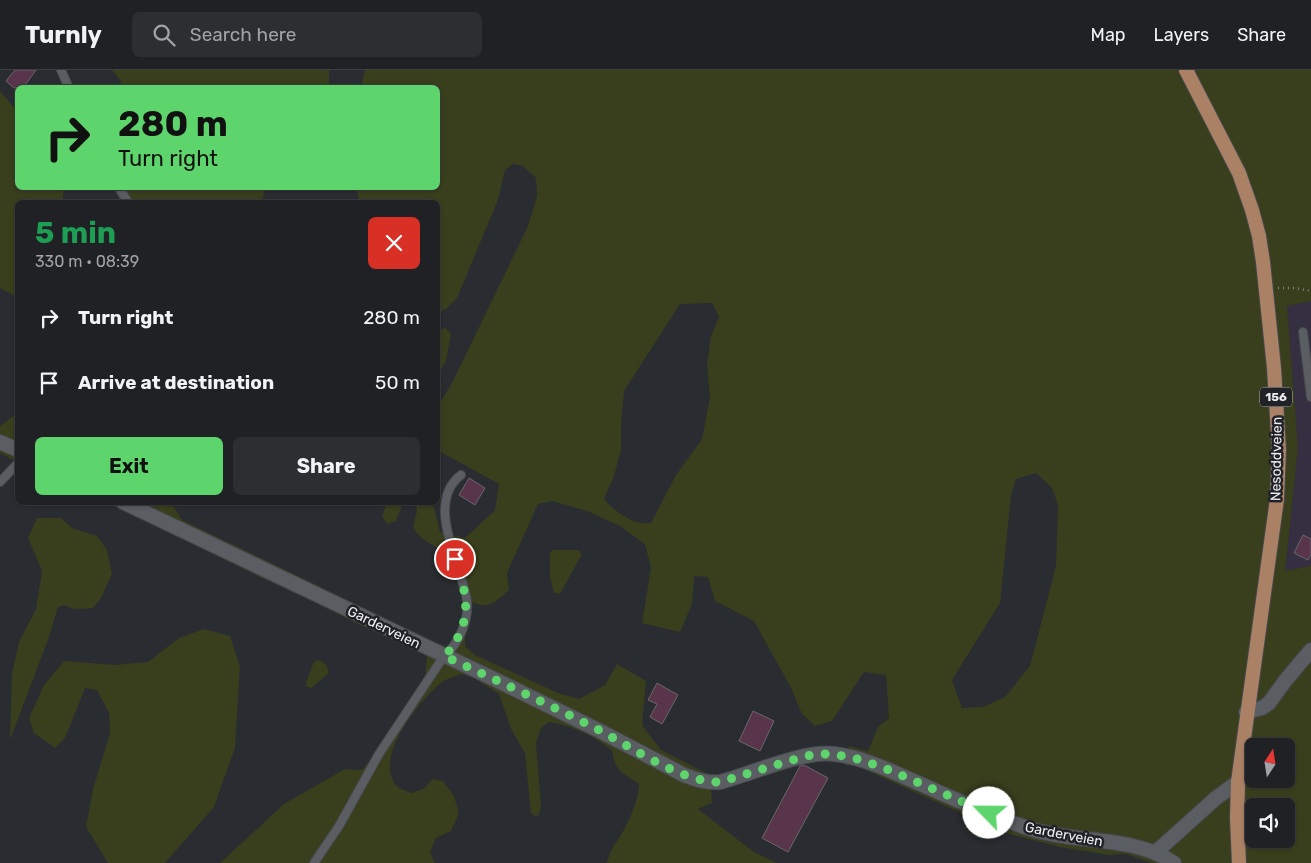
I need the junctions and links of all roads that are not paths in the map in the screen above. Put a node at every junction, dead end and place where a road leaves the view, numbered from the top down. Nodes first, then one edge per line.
1 (61, 70) edge
2 (1186, 70) edge
3 (68, 85) edge
4 (1303, 332) dead end
5 (1311, 397) edge
6 (0, 442) edge
7 (15, 449) edge
8 (15, 466) edge
9 (461, 475) dead end
10 (0, 482) edge
11 (129, 505) edge
12 (1311, 650) edge
13 (444, 656) junction
14 (1246, 712) junction
15 (1238, 782) junction
16 (1156, 852) junction
17 (314, 863) edge
18 (1174, 863) edge
19 (1239, 863) edge

1 - 3 lane
2 - 14 main road, Nesoddveien / 156
4 - 5 lane
6 - 7 street
8 - 10 lane
9 - 13 lane
11 - 13 street, Garderveien
12 - 14 street
13 - 16 street, Garderveien
13 - 17 lane
14 - 15 main road, Nesoddveien / 156
15 - 16 street
15 - 19 main road, Nesoddveien / 156
16 - 18 street, Garderveien

